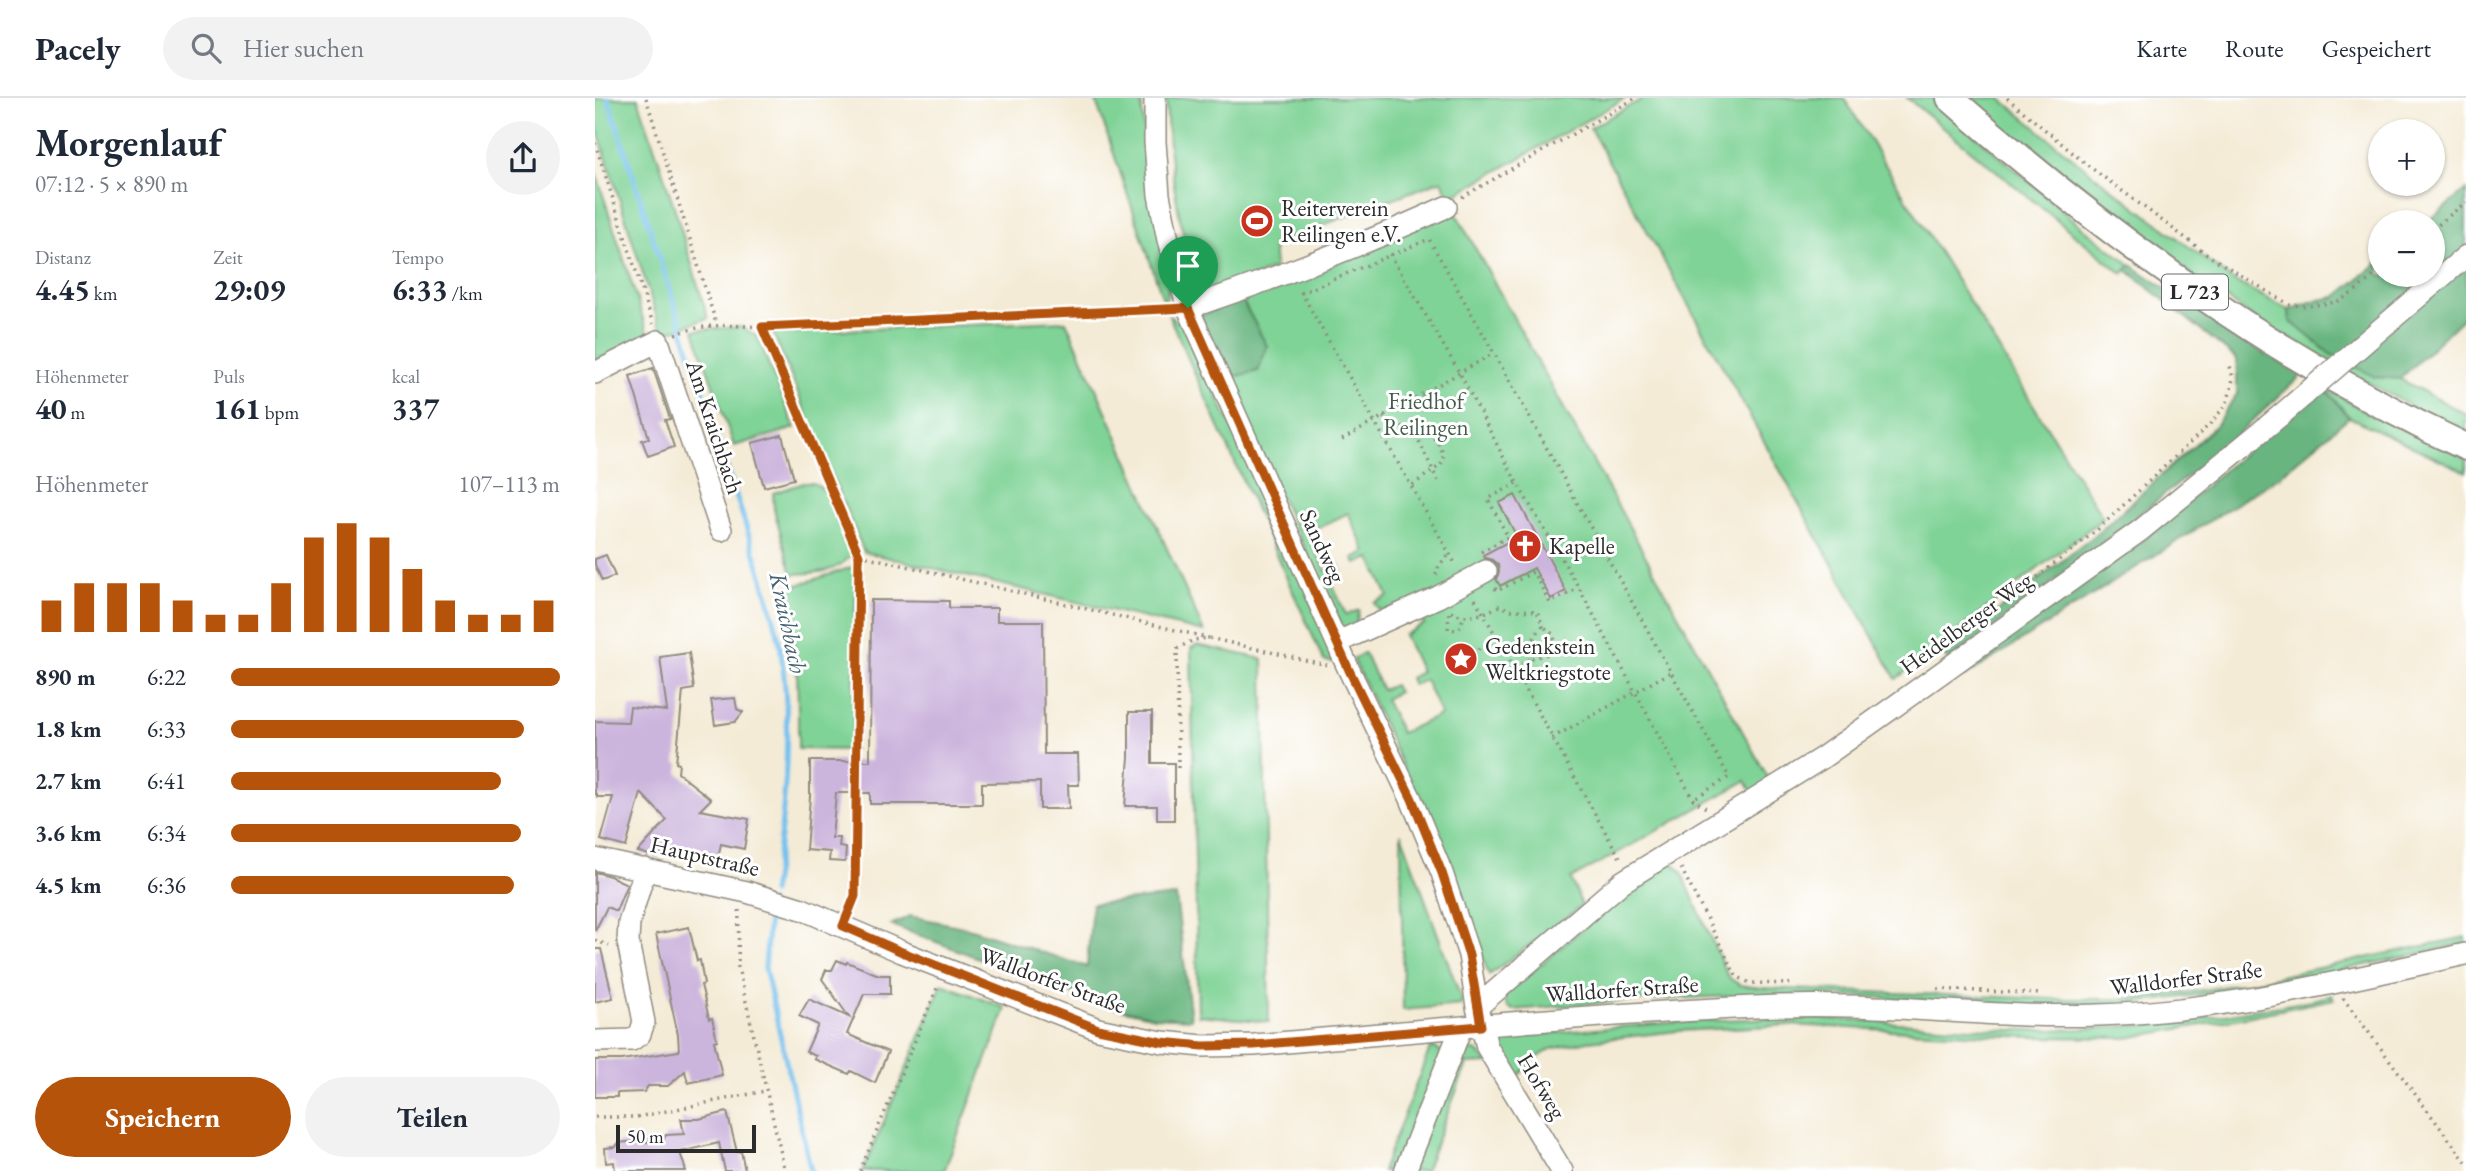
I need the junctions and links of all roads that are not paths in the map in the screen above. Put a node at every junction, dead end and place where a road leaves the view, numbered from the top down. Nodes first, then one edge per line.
1 (1155, 98) edge
2 (1950, 98) edge
3 (1445, 206) road end
4 (2466, 256) edge
5 (1188, 308) junction
6 (595, 373) edge
7 (2466, 447) edge
8 (721, 530) dead end
9 (1486, 571) road end
10 (1338, 642) junction
11 (595, 859) edge
12 (645, 869) junction
13 (802, 909) joint
14 (2466, 954) edge
15 (1473, 1020) junction
16 (595, 1041) edge
17 (1405, 1171) edge
18 (1562, 1171) edge

1 - 5 street, Sandweg
2 - 7 main road, L 723
3 - 5 street
4 - 15 street, Heidelberger Weg, bridge
5 - 10 street, Sandweg
6 - 8 street, Am Kraichbach
9 - 10 street
10 - 15 street, Sandweg
11 - 12 street, Hauptstraße
12 - 13 street, Hauptstraße
12 - 16 street
13 - 15 street, Walldorfer Straße
14 - 15 street, Walldorfer Straße
15 - 17 street
15 - 18 street, Hofweg

